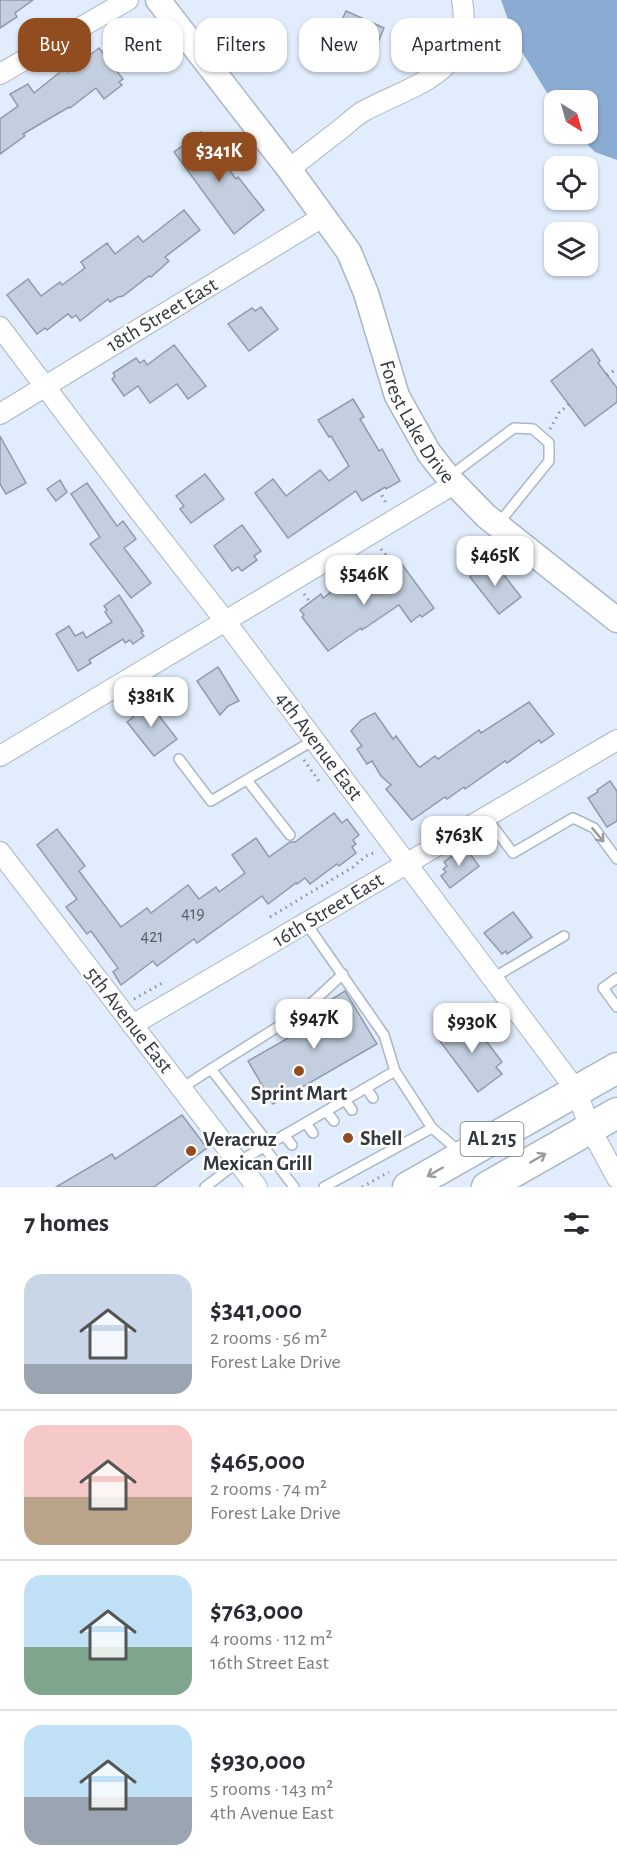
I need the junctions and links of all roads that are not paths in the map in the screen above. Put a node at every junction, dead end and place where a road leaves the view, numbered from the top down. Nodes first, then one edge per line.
1 (128, 0) edge
2 (158, 0) edge
3 (462, 0) edge
4 (0, 74) edge
5 (289, 170) junction
6 (324, 216) junction
7 (0, 327) edge
8 (46, 386) junction
9 (0, 414) edge
10 (451, 481) junction
11 (498, 524) junction
12 (617, 620) edge
13 (226, 621) junction
14 (314, 740) junction
15 (617, 740) edge
16 (0, 756) edge
17 (178, 759) dead end
18 (247, 780) junction
19 (486, 817) junction
20 (290, 835) dead end
21 (0, 852) edge
22 (617, 859) edge
23 (407, 864) junction
24 (306, 923) junction
25 (564, 936) dead end
26 (343, 974) junction
27 (493, 978) junction
28 (617, 978) edge
29 (617, 1007) edge
30 (132, 1025) junction
31 (617, 1068) edge
32 (211, 1069) junction
33 (394, 1071) junction
34 (182, 1088) junction
35 (366, 1088) junction
36 (576, 1090) junction
37 (373, 1098) dead end
38 (345, 1100) junction
39 (352, 1110) dead end
40 (326, 1111) junction
41 (617, 1113) edge
42 (334, 1121) dead end
43 (306, 1123) junction
44 (432, 1128) junction
45 (590, 1128) junction
46 (314, 1133) dead end
47 (284, 1135) junction
48 (266, 1145) junction
49 (292, 1145) dead end
50 (464, 1155) junction
51 (238, 1162) junction
52 (617, 1178) edge
53 (322, 1185) edge
54 (205, 1187) edge
55 (257, 1187) edge
56 (294, 1187) edge
57 (408, 1187) edge
58 (487, 1187) edge

1 - 4 street
2 - 5 street, Forest Lake Drive
3 - 5 street
5 - 6 street, Forest Lake Drive
6 - 8 street, 18th Street East
6 - 10 street, Forest Lake Drive
7 - 8 street, 4th Avenue East
8 - 9 street, 18th Street East
8 - 13 street, 4th Avenue East
10 - 11 street, Forest Lake Drive
10 - 11 lane
10 - 13 street
11 - 12 street, Forest Lake Drive
13 - 14 street, 4th Avenue East
13 - 16 street
14 - 18 lane
14 - 23 street, 4th Avenue East
15 - 19 street, 16th Street East
17 - 18 lane
18 - 20 lane
19 -> 22 lane
19 - 23 street, 16th Street East
21 - 30 street, 5th Avenue East
23 - 24 street, 16th Street East
23 - 27 street, 4th Avenue East
24 - 26 lane
24 - 30 street, 16th Street East
25 - 27 lane
26 - 32 lane
26 - 33 lane
27 - 36 street, 4th Avenue East
28 - 29 lane
30 - 34 street, 5th Avenue East
31 - 36 main road, AL 215
32 - 34 lane
32 - 48 lane
33 - 35 lane
33 - 44 lane
34 - 51 street, 5th Avenue East
35 - 37 lane
35 - 38 lane
36 - 45 street, 4th Avenue East
36 - 50 main road, AL 215
38 - 39 lane
38 - 40 lane
40 - 42 lane
40 - 43 lane
41 - 45 main road, AL 215
43 - 46 lane
43 - 47 lane
44 - 50 lane
44 - 53 lane
45 - 52 street, 4th Avenue East
58 -> 45 main road, AL 215
47 - 48 lane
47 - 49 lane
48 - 51 lane
48 - 56 lane
50 -> 57 main road, AL 215
51 - 54 lane
51 - 55 street, 5th Avenue East

